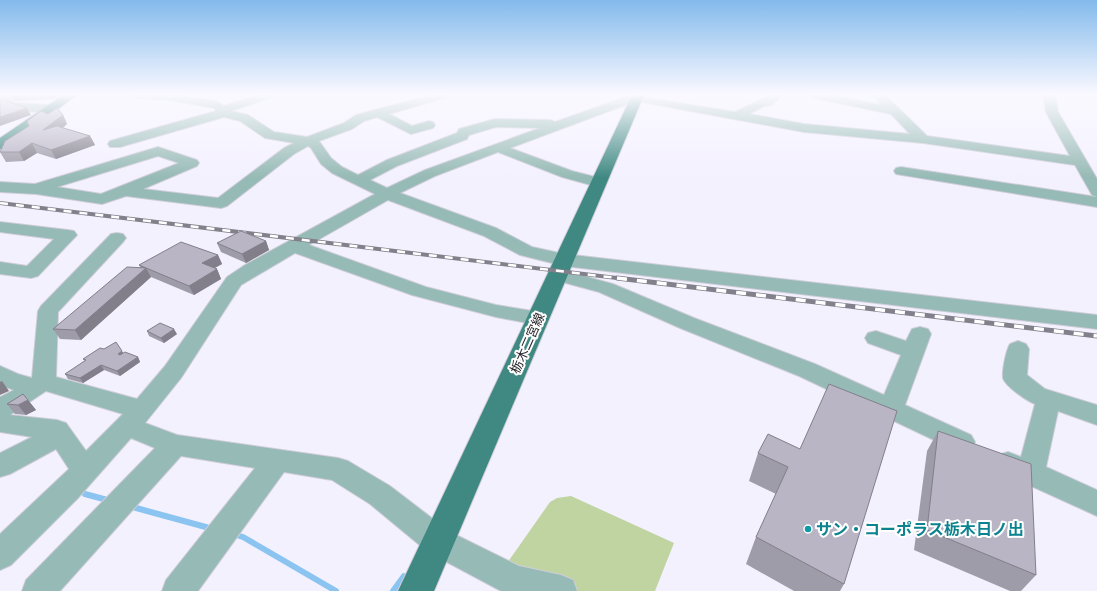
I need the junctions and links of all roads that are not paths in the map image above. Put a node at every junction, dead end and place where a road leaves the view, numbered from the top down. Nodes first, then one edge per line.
1 (33, 123) edge
2 (180, 123) edge
3 (251, 123) edge
4 (353, 123) edge
5 (397, 123) edge
6 (561, 123) edge
7 (621, 123) edge
8 (771, 123) edge
9 (907, 123) edge
10 (1058, 123) edge
11 (557, 124) junction
12 (429, 125) dead end
13 (923, 139) junction
14 (308, 141) junction
15 (115, 144) dead end
16 (0, 145) edge
17 (499, 148) junction
18 (1078, 161) junction
19 (901, 171) dead end
20 (359, 180) junction
21 (598, 182) junction
22 (1095, 185) edge
23 (0, 188) edge
24 (36, 190) junction
25 (125, 190) junction
26 (387, 194) junction
27 (1097, 202) edge
28 (0, 227) edge
29 (116, 238) dead end
30 (294, 246) junction
31 (0, 268) edge
32 (561, 268) junction
33 (538, 318) junction
34 (1097, 322) edge
35 (876, 338) dead end
36 (1018, 349) dead end
37 (0, 374) edge
38 (39, 384) junction
39 (1048, 399) junction
40 (0, 409) edge
41 (891, 410) junction
42 (1097, 415) edge
43 (135, 418) junction
44 (0, 421) edge
45 (59, 435) junction
46 (175, 445) junction
47 (277, 460) junction
48 (0, 466) edge
49 (85, 471) junction
50 (1031, 473) junction
51 (1097, 503) edge
52 (0, 555) edge
53 (427, 568) edge
54 (38, 591) edge
55 (178, 591) edge
56 (561, 591) edge

1 - 16 main road
2 - 15 street
3 - 14 street
4 - 14 street
5 - 12 street
6 - 11 street
7 - 21 main road, 栃木二宮線
8 - 13 street
9 - 13 street
10 - 18 street
11 - 17 street
11 - 20 street
13 - 18 street
14 - 20 street
14 - 25 street
17 - 21 street
17 - 26 street
18 - 22 street
19 - 27 street
20 - 26 street
21 - 32 main road, 栃木二宮線
23 - 24 street
24 - 25 street
24 - 25 street
26 - 30 street
26 - 32 street
28 - 31 street
29 - 38 street
30 - 33 street
30 - 43 street
32 - 33 main road, 栃木二宮線
32 - 34 street
32 - 41 street
33 - 53 main road, 栃木二宮線
35 - 41 street
36 - 39 street
37 - 38 street
38 - 40 street
38 - 43 street
39 - 42 street
39 - 50 street
41 - 50 street
43 - 46 street
43 - 49 street
44 - 45 street
45 - 48 street
45 - 49 street
46 - 47 street
46 - 54 street
47 - 53 street
47 - 55 street
49 - 52 street
50 - 51 street
53 - 56 street

